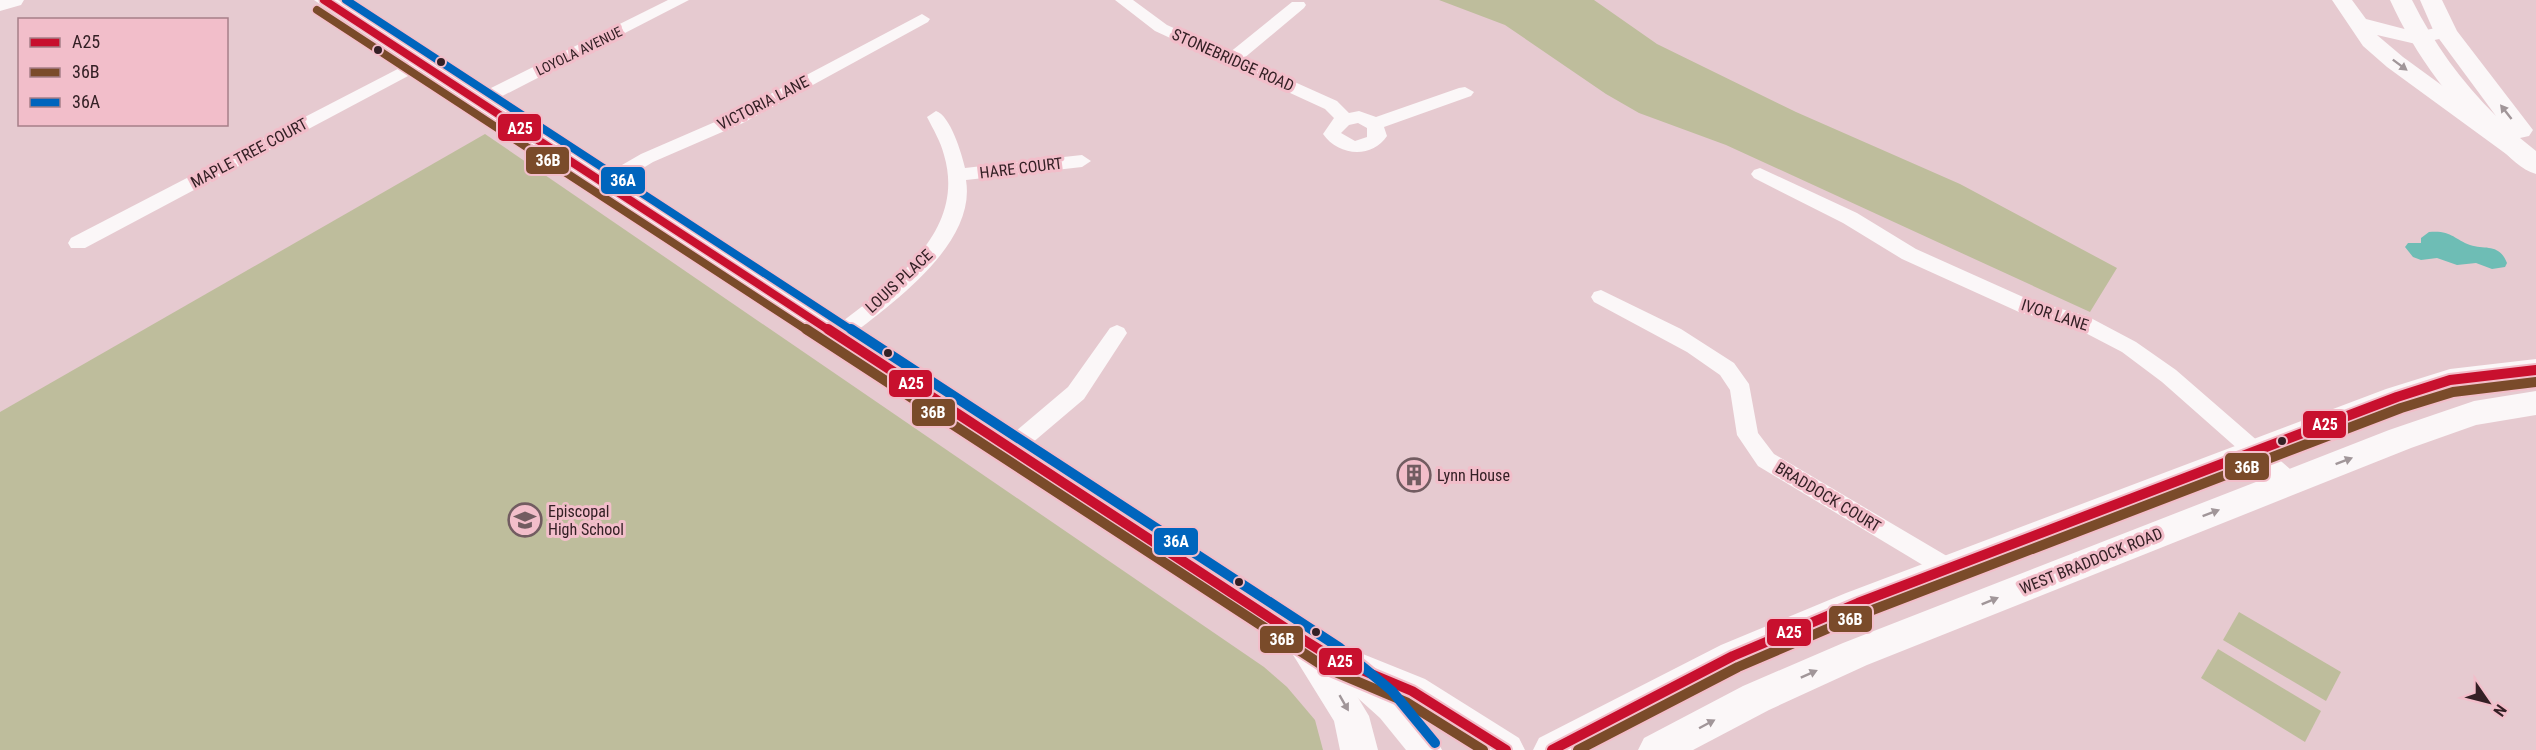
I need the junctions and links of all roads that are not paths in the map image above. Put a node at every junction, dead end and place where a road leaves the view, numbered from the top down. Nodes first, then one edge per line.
1 (13, 0) edge
2 (324, 0) edge
3 (681, 0) edge
4 (1123, 0) edge
5 (2342, 0) edge
6 (2402, 0) edge
7 (2431, 0) edge
8 (0, 4) edge
9 (1298, 5) dead end
10 (922, 19) dead end
11 (2359, 24) junction
12 (2446, 32) junction
13 (2420, 38) junction
14 (1232, 59) junction
15 (419, 63) junction
16 (1465, 92) dead end
17 (477, 102) junction
18 (936, 117) dead end
19 (1344, 118) junction
20 (1375, 124) junction
21 (1082, 161) dead end
22 (2536, 163) edge
23 (1760, 174) dead end
24 (960, 176) junction
25 (603, 184) junction
26 (78, 243) dead end
27 (1600, 297) dead end
28 (1117, 333) dead end
29 (837, 336) junction
30 (2536, 370) edge
31 (2536, 403) edge
32 (1010, 449) junction
33 (2256, 452) junction
34 (2290, 482) junction
35 (1949, 569) junction
36 (1299, 637) junction
37 (1333, 658) junction
38 (1359, 750) edge
39 (1425, 750) edge
40 (1506, 750) edge
41 (1552, 750) edge
42 (1657, 750) edge

1 - 8 main road
2 - 15 street
3 - 17 street, LOYOLA AVENUE
4 - 14 street, STONEBRIDGE ROAD
5 - 11 street
6 - 13 main road
7 - 12 main road
9 - 14 street
10 - 25 street, VICTORIA LANE
11 - 13 street
11 -> 22 street
12 - 13 street
22 -> 12 main road
13 - 22 main road
14 - 19 street, STONEBRIDGE ROAD
15 - 17 street
15 - 26 street, MAPLE TREE COURT
16 - 20 street
17 - 25 street
18 - 24 street, LOUIS PLACE
19 - 20 street, STONEBRIDGE ROAD
19 - 20 street
21 - 24 street, HARE COURT
23 - 33 street, IVOR LANE
24 - 29 street, LOUIS PLACE
25 - 29 street
27 - 35 street, BRADDOCK COURT
28 - 32 street
29 - 32 street
30 - 33 main road
34 -> 31 main road, WEST BRADDOCK ROAD
32 - 36 street
33 - 34 street, IVOR LANE
33 - 35 main road
42 -> 34 main road, WEST BRADDOCK ROAD
35 - 41 main road
36 - 37 street
36 -> 38 main road
37 - 39 street
37 - 40 main road

